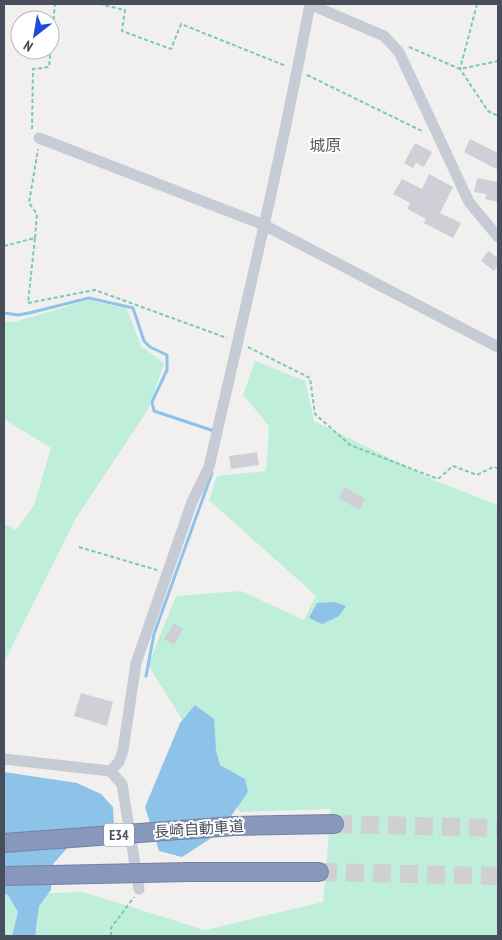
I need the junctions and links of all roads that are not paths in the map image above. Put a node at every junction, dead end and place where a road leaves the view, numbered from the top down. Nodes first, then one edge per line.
1 (309, 4) edge
2 (40, 138) road end
3 (264, 225) junction
4 (498, 237) edge
5 (498, 347) edge
6 (4, 759) edge
7 (110, 770) junction
8 (334, 824) tunnel mouth
9 (4, 843) edge
10 (319, 872) tunnel mouth
11 (4, 876) edge
12 (139, 888) road end

1 - 3 street
1 - 4 street
2 - 3 street
3 - 5 street
3 - 7 street
6 - 7 street
7 - 12 street
8 - 9 highway, 長崎自動車道 / E34, bridge
10 - 11 highway, bridge

